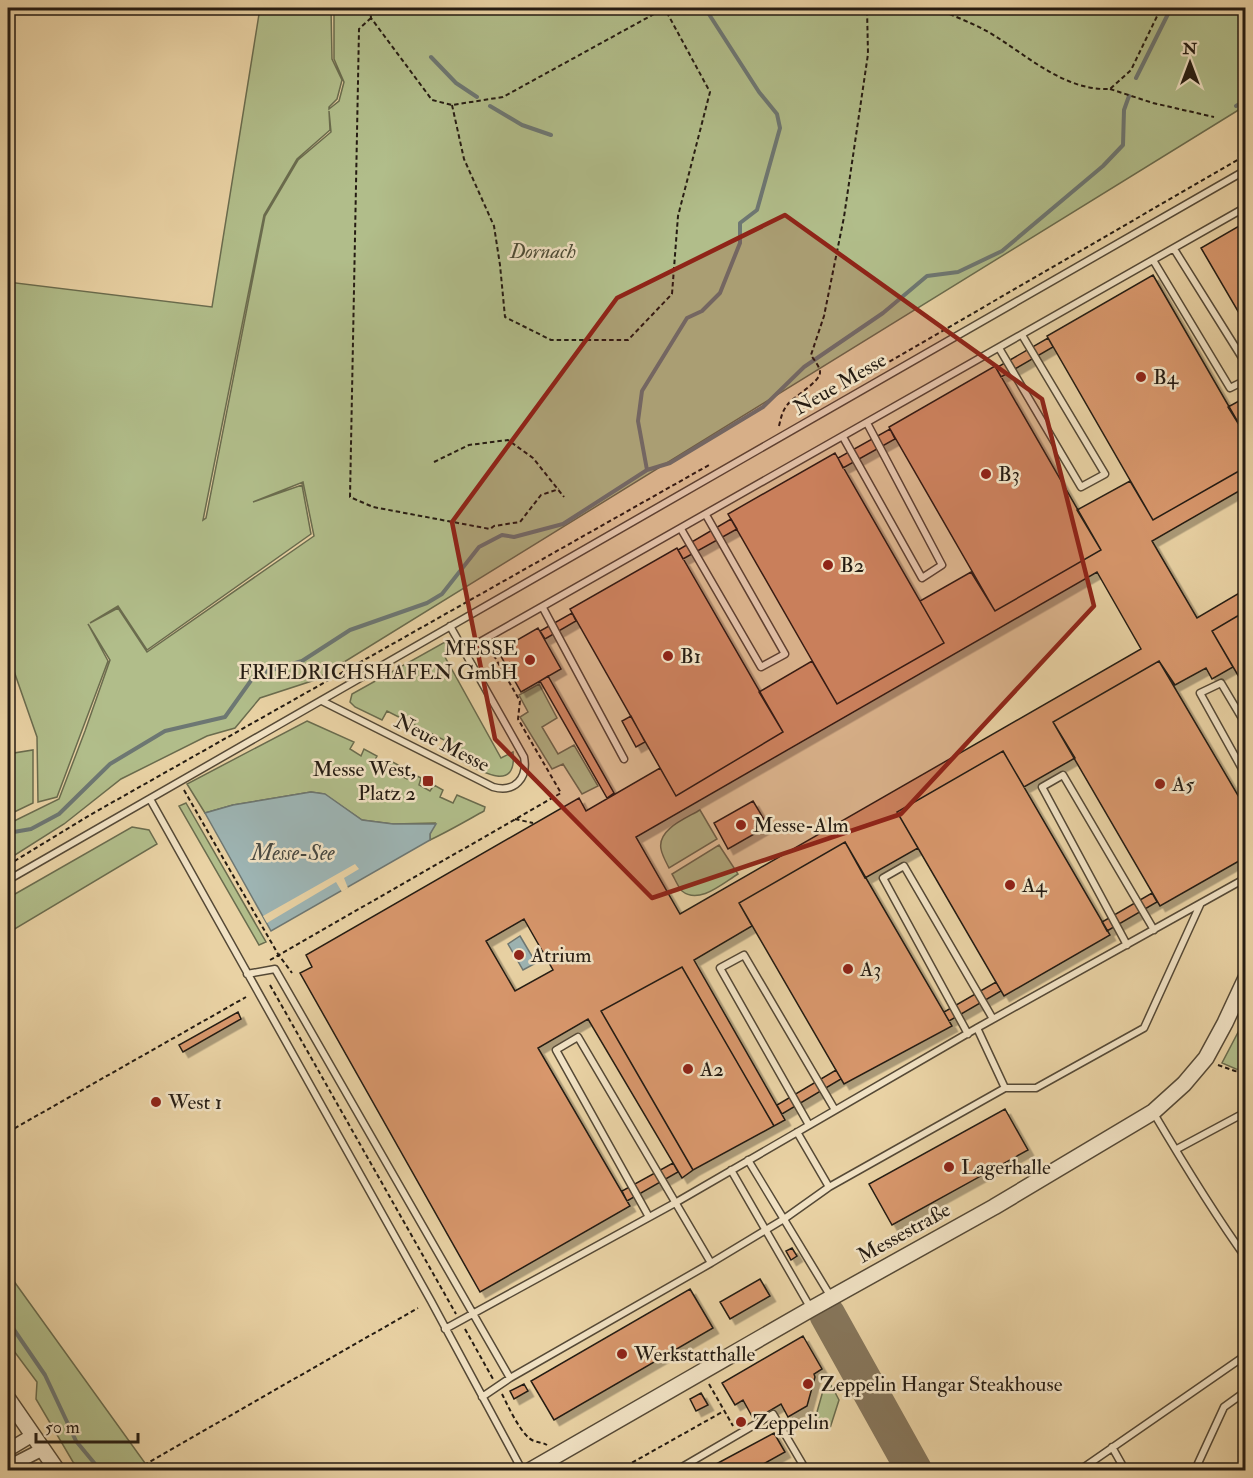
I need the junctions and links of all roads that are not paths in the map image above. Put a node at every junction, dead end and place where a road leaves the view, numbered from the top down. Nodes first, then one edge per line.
1 (1245, 170) edge
2 (1245, 207) edge
3 (1174, 249) junction
4 (1153, 260) junction
5 (1022, 335) junction
6 (999, 348) junction
7 (1245, 364) edge
8 (1245, 380) edge
9 (867, 423) junction
10 (843, 437) junction
11 (706, 515) junction
12 (681, 529) junction
13 (543, 608) junction
14 (450, 626) junction
15 (464, 651) junction
16 (322, 701) junction
17 (1245, 725) edge
18 (624, 759) dead end
19 (1245, 776) edge
20 (150, 799) junction
21 (1245, 878) edge
22 (8, 880) edge
23 (1200, 905) junction
24 (1154, 930) junction
25 (1127, 945) junction
26 (247, 974) junction
27 (1245, 978) edge
28 (993, 1019) junction
29 (977, 1028) junction
30 (968, 1034) junction
31 (1005, 1088) junction
32 (835, 1110) junction
33 (1153, 1112) junction
34 (1245, 1112) edge
35 (809, 1125) junction
36 (797, 1132) junction
37 (1177, 1149) junction
38 (748, 1160) junction
39 (731, 1170) junction
40 (830, 1187) junction
41 (675, 1203) junction
42 (649, 1216) junction
43 (784, 1219) junction
44 (766, 1231) junction
45 (1245, 1258) edge
46 (711, 1263) junction
47 (822, 1305) junction
48 (471, 1314) junction
49 (445, 1329) junction
50 (1243, 1356) edge
51 (1245, 1364) edge
52 (510, 1378) junction
53 (1242, 1394) dead end
54 (482, 1397) junction
55 (8, 1399) edge
56 (33, 1435) junction
57 (1112, 1447) junction
58 (44, 1449) junction
59 (8, 1450) edge
60 (8, 1467) edge
61 (57, 1470) edge
62 (522, 1470) edge
63 (531, 1470) edge
64 (677, 1470) edge
65 (806, 1470) edge
66 (1080, 1470) edge
67 (1125, 1470) edge
68 (1195, 1470) edge

1 - 14 lane, Neue Messe
2 - 3 lane
3 - 4 lane
3 - 7 lane
4 - 5 lane
4 - 8 lane
5 - 6 lane
5 - 6 lane
6 - 9 lane
9 - 10 lane
9 - 10 lane
10 - 11 lane
11 - 12 lane
11 - 12 lane
12 - 13 lane
13 - 15 lane
13 - 18 lane
14 - 15 lane, Neue Messe
14 - 16 lane, Neue Messe
15 - 16 lane, Neue Messe
16 - 20 lane, Neue Messe
17 - 19 lane
20 - 22 lane, Neue Messe
20 - 26 lane
21 - 23 lane
23 - 24 lane
23 - 31 lane
24 - 25 lane
24 - 25 lane
25 - 28 lane
26 - 48 lane
26 - 49 lane
27 - 33 street, Messestraße
28 - 29 lane
28 - 30 lane
29 - 30 lane
29 - 31 lane
30 - 32 lane
31 - 40 lane
32 - 35 lane
32 - 35 lane
33 - 37 lane
33 - 47 street, Messestraße
34 - 37 lane
35 - 36 lane
36 - 38 lane
36 - 40 lane
37 - 45 lane
38 - 39 lane
38 - 43 lane
39 - 41 lane
39 - 44 lane
40 - 43 lane
41 - 42 lane
41 - 42 lane
41 - 46 lane
42 - 48 lane
43 - 44 lane
43 - 47 lane
44 - 46 lane
44 - 47 lane
46 - 52 lane
47 - 63 street, Messestraße
48 - 49 lane
48 - 52 lane
49 - 54 lane
50 - 51 lane
50 - 57 lane
52 - 54 lane
53 - 68 lane
54 - 62 lane
55 - 56 street
56 - 58 street
56 - 59 street
57 - 66 lane
57 - 67 lane
58 - 60 street
58 - 61 street
64 - 65 lane

